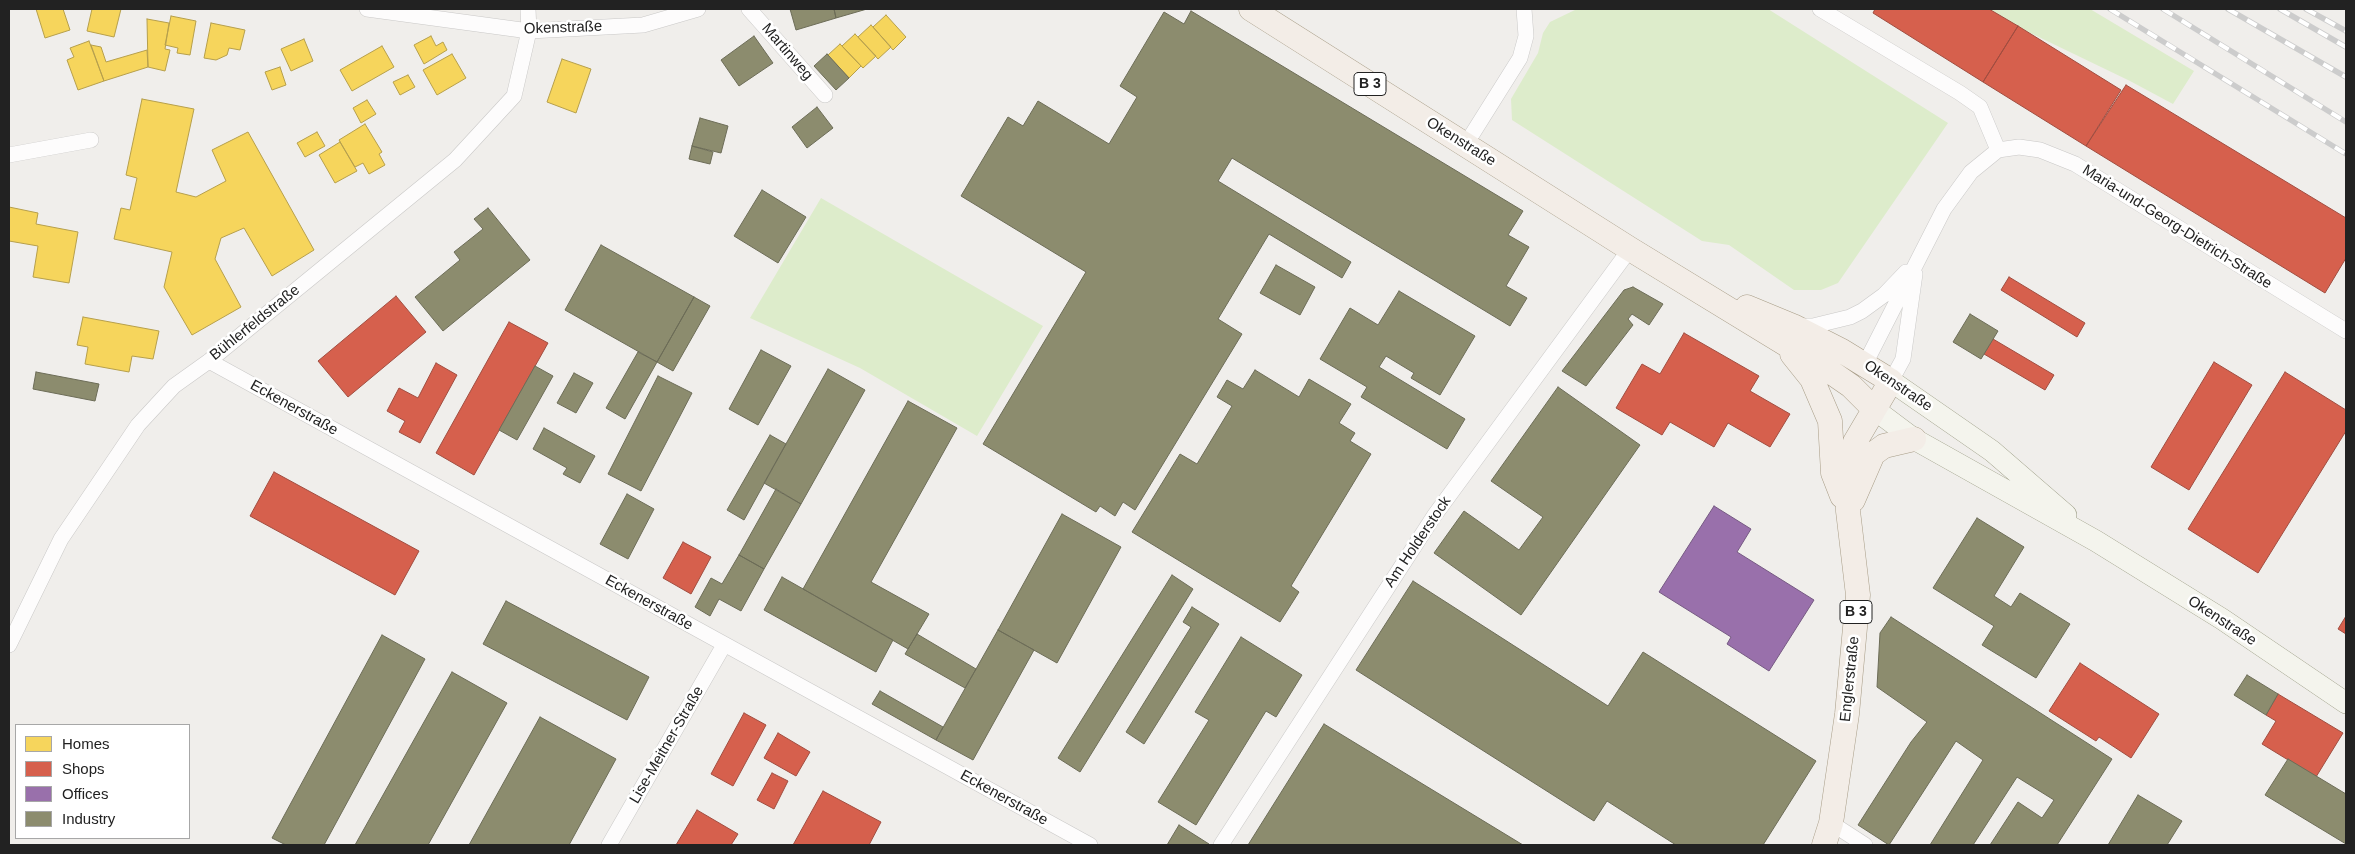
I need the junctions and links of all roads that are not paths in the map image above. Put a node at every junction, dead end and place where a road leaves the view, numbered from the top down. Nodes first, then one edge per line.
1 (367, 9) edge
2 (528, 9) edge
3 (698, 9) edge
4 (749, 9) edge
5 (1251, 9) edge
6 (1524, 9) edge
7 (1820, 9) edge
8 (529, 31) junction
9 (825, 95) dead end
10 (91, 140) dead end
11 (1466, 144) junction
12 (1998, 150) junction
13 (9, 155) edge
14 (1630, 249) junction
15 (1918, 260) junction
16 (2346, 331) edge
17 (1787, 334) junction
18 (209, 361) junction
19 (1865, 364) junction
20 (1891, 381) junction
21 (1851, 386) junction
22 (1874, 409) junction
23 (1830, 422) junction
24 (1914, 440) junction
25 (1848, 511) junction
26 (2096, 541) junction
27 (9, 645) edge
28 (724, 645) junction
29 (2346, 703) edge
30 (1828, 834) edge
31 (609, 845) edge
32 (1090, 845) edge
33 (1221, 845) edge
34 (1866, 845) edge

1 - 8 street, Okenstraße
2 - 8 street, Bühlerfeldstraße
3 - 8 street, Okenstraße
4 - 9 street, Martinweg
5 - 11 main road, Okenstraße / B 3
6 - 11 street
7 - 12 street
8 - 18 street, Bühlerfeldstraße
10 - 13 street
11 - 14 main road, Okenstraße / B 3
12 - 15 street
12 - 16 street, Maria-und-Georg-Dietrich-Straße
14 - 17 main road, Okenstraße / B 3
14 - 33 street, Am Holderstock
15 - 17 street
15 - 19 street
15 - 20 street
17 - 19 main road, Okenstraße / B 3
17 - 21 main road, Okenstraße / B 3
17 - 23 main road, Englerstraße / B 3
18 - 27 street, Bühlerfeldstraße
18 - 28 street, Eckenerstraße
19 - 20 main road, Okenstraße / B 3
19 - 21 main road
20 - 22 main road, Englerstraße / B 3
20 - 26 main road, Okenstraße
21 - 22 main road, Okenstraße / B 3
21 - 23 main road
22 - 24 main road, Okenstraße / B 3
22 - 25 main road, Englerstraße / B 3
23 - 25 main road, Englerstraße / B 3
24 - 25 main road
24 - 26 main road, Okenstraße
25 - 30 main road, Englerstraße / B 3
26 - 29 main road, Okenstraße
28 - 31 street, Lise-Meitner-Straße
28 - 32 street, Eckenerstraße
30 - 34 street

